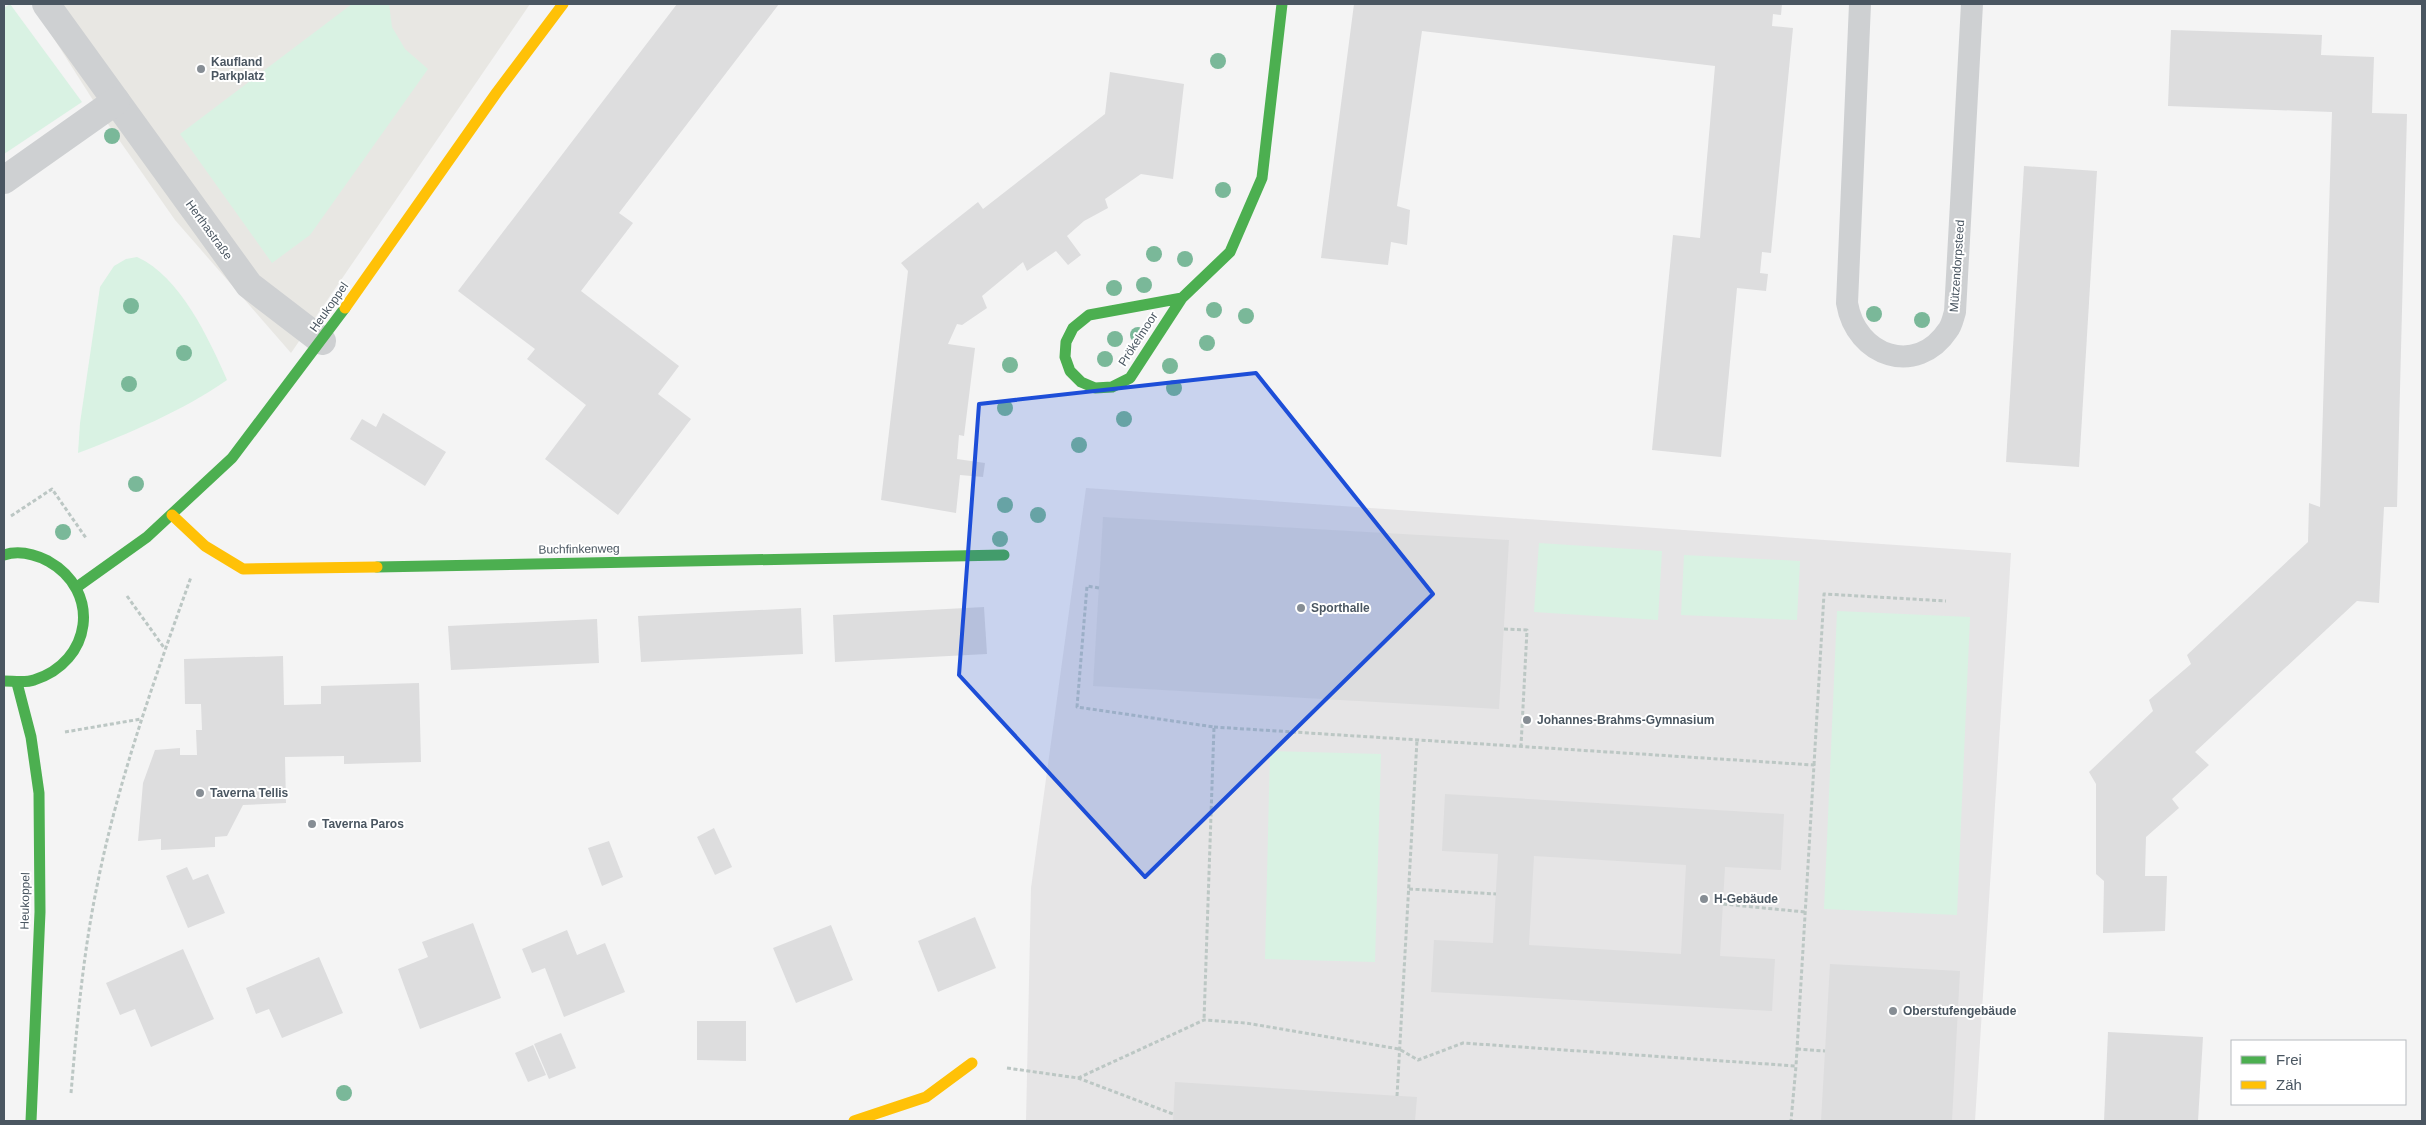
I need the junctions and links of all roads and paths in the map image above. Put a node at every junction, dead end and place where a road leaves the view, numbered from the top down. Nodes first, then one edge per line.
1 (46, 4) edge
2 (563, 4) edge
3 (1282, 4) edge
4 (1860, 4) edge
5 (1972, 4) edge
6 (116, 101) junction
7 (4, 180) edge
8 (1182, 298) junction
9 (322, 341) junction
10 (172, 515) junction
11 (202, 544) junction
12 (4, 555) edge
13 (1004, 555) dead end
14 (77, 587) junction
15 (1099, 588) dead end
16 (1946, 601) dead end
17 (1504, 629) dead end
18 (4, 681) edge
19 (17, 683) junction
20 (141, 719) junction
21 (1214, 727) junction
22 (31, 737) junction
23 (1417, 740) junction
24 (1520, 746) junction
25 (1814, 765) junction
26 (1409, 889) junction
27 (1496, 894) dead end
28 (1723, 904) dead end
29 (1805, 912) junction
30 (1204, 1020) junction
31 (1399, 1049) junction
32 (1796, 1049) junction
33 (1825, 1051) dead end
34 (972, 1063) joint
35 (1796, 1066) junction
36 (1078, 1078) junction
37 (70, 1096) dead end
38 (1398, 1096) dead end
39 (1173, 1114) dead end
40 (31, 1121) edge
41 (854, 1121) edge
42 (1791, 1121) edge

1 - 6 street, Herthastraße
2 - 9 street, Heukoppel
3 - 8 street, Prökelmoor
4 - 5 lane, Mützendorpsteed
6 - 7 street
6 - 9 street, Herthastraße
8 - 8 street, Prökelmoor
9 - 10 street, Heukoppel
10 - 11 street, Buchfinkenweg
10 - 14 street, Heukoppel
11 - 13 street, Buchfinkenweg
11 - 20 path
12 - 14 street
14 - 19 street
15 - 21 path
16 - 25 path
17 - 24 path
18 - 19 street
19 - 22 street, Heukoppel
20 - 22 path
20 - 37 path
21 - 23 path
21 - 30 path
22 - 40 street, Heukoppel
23 - 24 path
23 - 26 path
24 - 25 path
25 - 29 path
26 - 27 path
26 - 31 path
28 - 29 path
29 - 32 path
30 - 31 path
30 - 36 path
31 - 35 path
31 - 38 path
32 - 33 path
32 - 35 path
34 - 36 path
34 - 41 street
35 - 42 path
36 - 39 path

